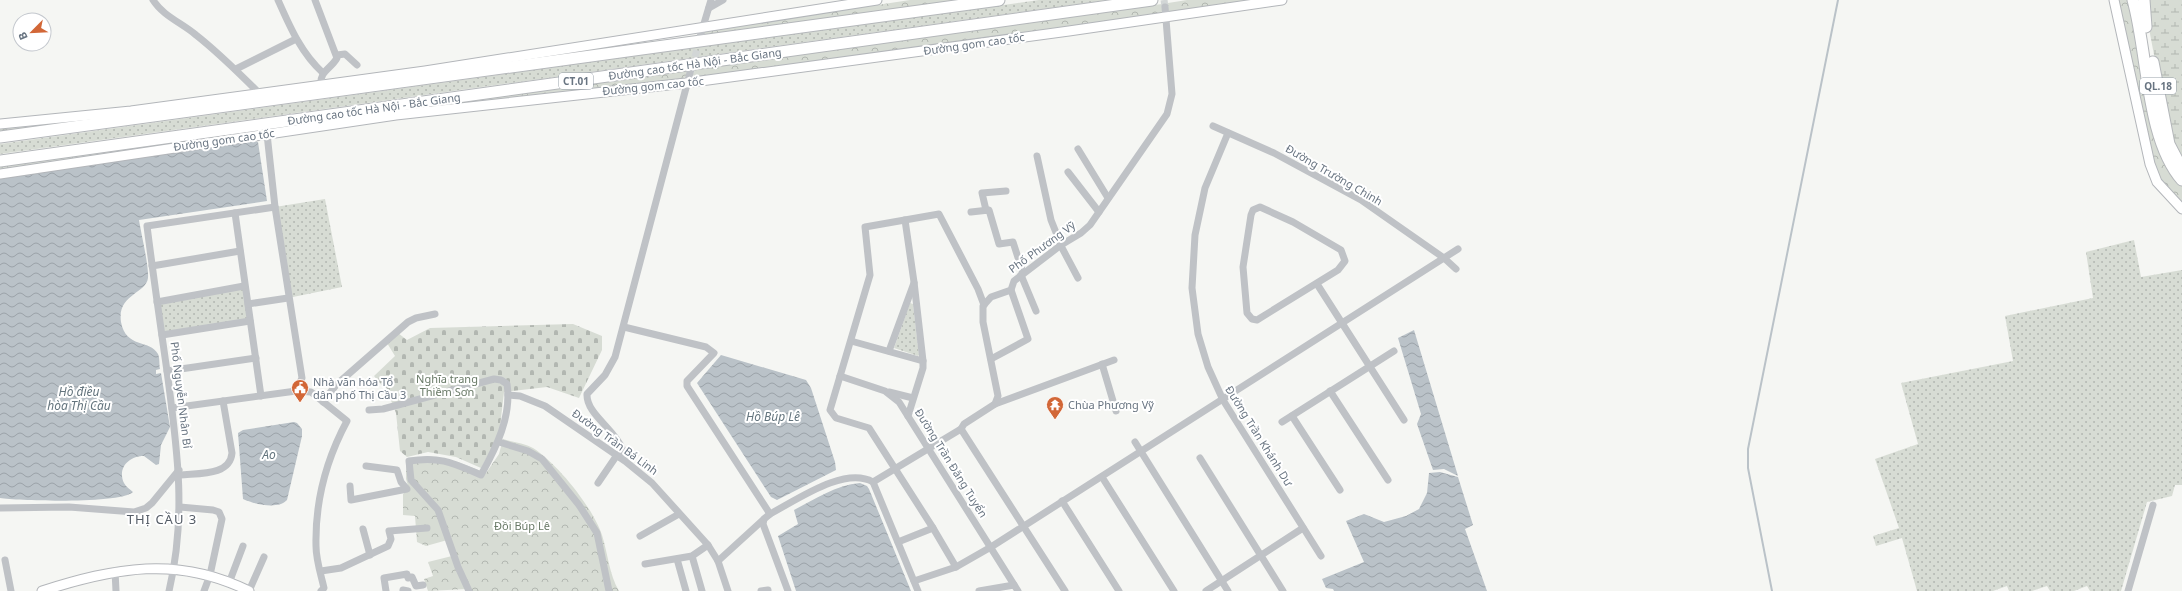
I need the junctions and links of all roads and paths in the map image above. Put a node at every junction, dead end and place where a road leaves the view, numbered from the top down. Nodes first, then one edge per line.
1 (153, 0) edge
2 (278, 0) edge
3 (315, 0) edge
4 (711, 0) edge
5 (723, 0) edge
6 (877, 0) edge
7 (999, 0) edge
8 (1152, 0) edge
9 (1282, 0) edge
10 (2114, 0) edge
11 (2133, 0) edge
12 (2144, 0) edge
13 (1165, 7) tunnel mouth
14 (709, 8) junction
15 (1166, 17) junction
16 (703, 27) junction
17 (700, 37) tunnel mouth
18 (296, 39) junction
19 (336, 55) junction
20 (357, 65) dead end
21 (236, 69) junction
22 (691, 70) tunnel mouth
23 (323, 73) junction
24 (686, 83) junction
25 (321, 86) junction
26 (260, 94) junction
27 (0, 124) edge
28 (1213, 126) dead end
29 (1228, 133) junction
30 (267, 134) junction
31 (0, 137) edge
32 (1078, 149) dead end
33 (1037, 156) dead end
34 (0, 161) edge
35 (2182, 168) edge
36 (1068, 172) dead end
37 (0, 174) edge
38 (2182, 180) edge
39 (1006, 191) dead end
40 (1108, 198) junction
41 (274, 207) junction
42 (2182, 209) edge
43 (986, 210) junction
44 (971, 212) dead end
45 (1099, 212) junction
46 (235, 213) junction
47 (905, 220) junction
48 (1061, 246) junction
49 (1458, 249) dead end
50 (240, 251) junction
51 (1444, 258) junction
52 (152, 266) junction
53 (1456, 270) dead end
54 (1022, 274) junction
55 (1078, 278) dead end
56 (914, 282) junction
57 (1317, 284) junction
58 (244, 286) junction
59 (1011, 290) junction
60 (288, 298) junction
61 (157, 302) junction
62 (248, 304) junction
63 (984, 305) junction
64 (1036, 311) dead end
65 (435, 314) dead end
66 (250, 321) junction
67 (1343, 324) junction
68 (624, 327) junction
69 (162, 335) junction
70 (851, 341) junction
71 (889, 351) junction
72 (1394, 351) dead end
73 (256, 358) junction
74 (991, 359) junction
75 (1114, 360) dead end
76 (923, 361) junction
77 (1102, 364) junction
78 (1369, 366) junction
79 (167, 371) junction
80 (840, 376) junction
81 (885, 390) junction
82 (296, 391) junction
83 (1330, 391) junction
84 (508, 395) junction
85 (261, 396) junction
86 (914, 398) junction
87 (223, 400) junction
88 (1223, 400) junction
89 (323, 402) junction
90 (995, 404) junction
91 (172, 408) junction
92 (369, 410) dead end
93 (1116, 411) dead end
94 (908, 416) junction
95 (1292, 416) junction
96 (1404, 420) dead end
97 (1282, 422) dead end
98 (961, 429) junction
99 (499, 442) junction
100 (1135, 442) dead end
101 (928, 449) junction
102 (1141, 451) junction
103 (618, 456) junction
104 (1200, 458) dead end
105 (366, 466) dead end
106 (896, 470) junction
107 (180, 473) junction
108 (1102, 476) junction
109 (1388, 480) dead end
110 (873, 482) junction
111 (598, 483) dead end
112 (350, 486) dead end
113 (1340, 490) dead end
114 (1062, 501) junction
115 (2153, 505) dead end
116 (180, 506) junction
117 (0, 508) edge
118 (679, 514) junction
119 (770, 514) junction
120 (764, 519) junction
121 (1024, 525) junction
122 (427, 528) dead end
123 (933, 528) junction
124 (1303, 528) junction
125 (363, 529) dead end
126 (640, 536) dead end
127 (898, 542) junction
128 (708, 545) junction
129 (243, 546) dead end
130 (991, 547) junction
131 (370, 555) junction
132 (692, 556) junction
133 (1261, 556) junction
134 (1321, 556) dead end
135 (264, 557) dead end
136 (677, 559) junction
137 (5, 560) dead end
138 (718, 561) junction
139 (645, 564) dead end
140 (956, 567) junction
141 (174, 568) junction
142 (115, 571) junction
143 (321, 571) junction
144 (210, 575) junction
145 (914, 580) junction
146 (1222, 581) junction
147 (229, 582) junction
148 (423, 585) dead end
149 (1016, 588) edge
150 (45, 590) edge
151 (403, 590) edge
152 (11, 591) edge
153 (116, 591) edge
154 (169, 591) edge
155 (204, 591) edge
156 (249, 591) edge
157 (321, 591) edge
158 (386, 591) edge
159 (408, 591) edge
160 (469, 591) edge
161 (609, 591) edge
162 (686, 591) edge
163 (702, 591) edge
164 (728, 591) edge
165 (788, 591) edge
166 (918, 591) edge
167 (979, 591) edge
168 (1065, 591) edge
169 (1119, 591) edge
170 (1174, 591) edge
171 (1206, 591) edge
172 (1228, 591) edge
173 (1283, 591) edge
174 (2128, 591) edge

1 - 21 street
2 - 18 street
3 - 19 street
4 - 14 street
5 - 14 street
6 - 16 main road
7 - 31 highway, Đường cao tốc Hà Nội - Bắc Giang / CT.01
8 - 34 highway, Đường cao tốc Hà Nội - Bắc Giang / CT.01
9 - 15 main road, Đường gom cao tốc
10 - 42 main road
11 - 38 highway
12 - 35 highway, QL.18
13 - 15 street, Phố Phương Vỹ
14 - 16 street
15 - 24 main road, Đường gom cao tốc
15 - 40 street, Phố Phương Vỹ
16 - 17 street
16 - 25 main road
18 - 21 street
18 - 23 street
19 - 20 street
19 - 23 street
21 - 26 street
22 - 24 street
23 - 25 street
24 - 30 main road, Đường gom cao tốc
24 - 68 street
25 - 26 main road
26 - 27 main road
28 - 29 street, Đường Trường Chinh
29 - 51 street, Đường Trường Chinh
29 - 88 street, Đường Trần Khánh Dư
30 - 37 main road, Đường gom cao tốc
30 - 41 street
32 - 40 street
33 - 48 street
36 - 45 street
39 - 43 street
40 - 45 street, Phố Phương Vỹ
41 - 46 street
41 - 60 street
43 - 44 street
43 - 54 street
45 - 48 street, Phố Phương Vỹ
46 - 50 street
46 - 52 street, Phố Nguyễn Nhân Bỉ
47 - 56 street
47 - 63 street
47 - 70 street
48 - 54 street, Phố Phương Vỹ
48 - 55 street
49 - 51 street
50 - 52 street
50 - 58 street
51 - 53 street, Đường Trường Chinh
51 - 67 street
52 - 61 street, Phố Nguyễn Nhân Bỉ
54 - 59 street, Phố Phương Vỹ
54 - 64 street
56 - 71 street
56 - 76 street
57 - 57 street
57 - 67 street
58 - 61 street
58 - 62 street
59 - 63 street, Phố Phương Vỹ
59 - 74 street
60 - 62 street
60 - 82 street
61 - 69 street, Phố Nguyễn Nhân Bỉ
62 - 66 street
63 - 74 street
65 - 89 street
66 - 69 street
66 - 73 street
67 - 78 street
67 - 88 street
68 - 103 street
68 - 119 street
69 - 79 street, Phố Nguyễn Nhân Bỉ
70 - 71 street
70 - 80 street
71 - 76 street
72 - 78 street
73 - 79 street
73 - 85 street
74 - 90 street
75 - 77 street
76 - 86 street
77 - 90 street
77 - 93 street
78 - 83 street
78 - 96 street
79 - 91 street, Phố Nguyễn Nhân Bỉ
80 - 81 street, Đường Trần Đăng Tuyển
80 - 106 street
81 - 86 street
81 - 94 street, Đường Trần Đăng Tuyển
82 - 85 street
82 - 89 street
83 - 95 street
83 - 109 street
84 - 92 street
84 - 99 street
84 - 103 street, Đường Trần Bá Linh
85 - 87 street
86 - 94 street
87 - 91 street
87 - 107 street
88 - 102 street
88 - 124 street, Đường Trần Khánh Dư
89 - 143 street
90 - 98 street
91 - 107 street, Phố Nguyễn Nhân Bỉ
94 - 101 street, Đường Trần Đăng Tuyển
95 - 97 street
95 - 113 street
98 - 101 street
98 - 121 street
99 - 160 street
99 - 161 street
100 - 102 street
101 - 106 street
101 - 130 street, Đường Trần Đăng Tuyển
102 - 108 street
102 - 146 street
103 - 111 street
103 - 118 street, Đường Trần Bá Linh
104 - 133 street
105 - 112 street
106 - 110 street
106 - 123 street
107 - 116 street, Phố Nguyễn Nhân Bỉ
107 - 117 street
108 - 114 street
108 - 170 street
110 - 119 street
110 - 127 street
114 - 121 street
114 - 169 street
115 - 174 street
116 - 141 street, Phố Nguyễn Nhân Bỉ
116 - 144 street
118 - 126 street
118 - 128 street, Đường Trần Bá Linh
119 - 120 street
120 - 138 street
120 - 165 street
121 - 130 street
121 - 168 street
122 - 131 street
123 - 127 street
123 - 140 street
124 - 133 street
124 - 134 street, Đường Trần Khánh Dư
125 - 131 street
127 - 145 street
128 - 132 street
128 - 138 street, Đường Trần Bá Linh
129 - 147 street
130 - 140 street
130 - 149 street, Đường Trần Đăng Tuyển
131 - 143 street
132 - 136 street
132 - 163 street
133 - 146 street
133 - 173 street
135 - 156 street
136 - 139 street
136 - 162 street
137 - 152 street
138 - 164 street, Đường Trần Bá Linh
140 - 145 street
141 - 142 main road
141 - 144 main road
141 - 154 street, Phố Nguyễn Nhân Bỉ
142 - 150 main road
142 - 153 street
143 - 157 street
144 - 147 main road
144 - 155 street
145 - 166 street
146 - 171 street
146 - 172 street
147 - 156 main road
148 - 158 street
149 - 167 street
151 - 159 street

